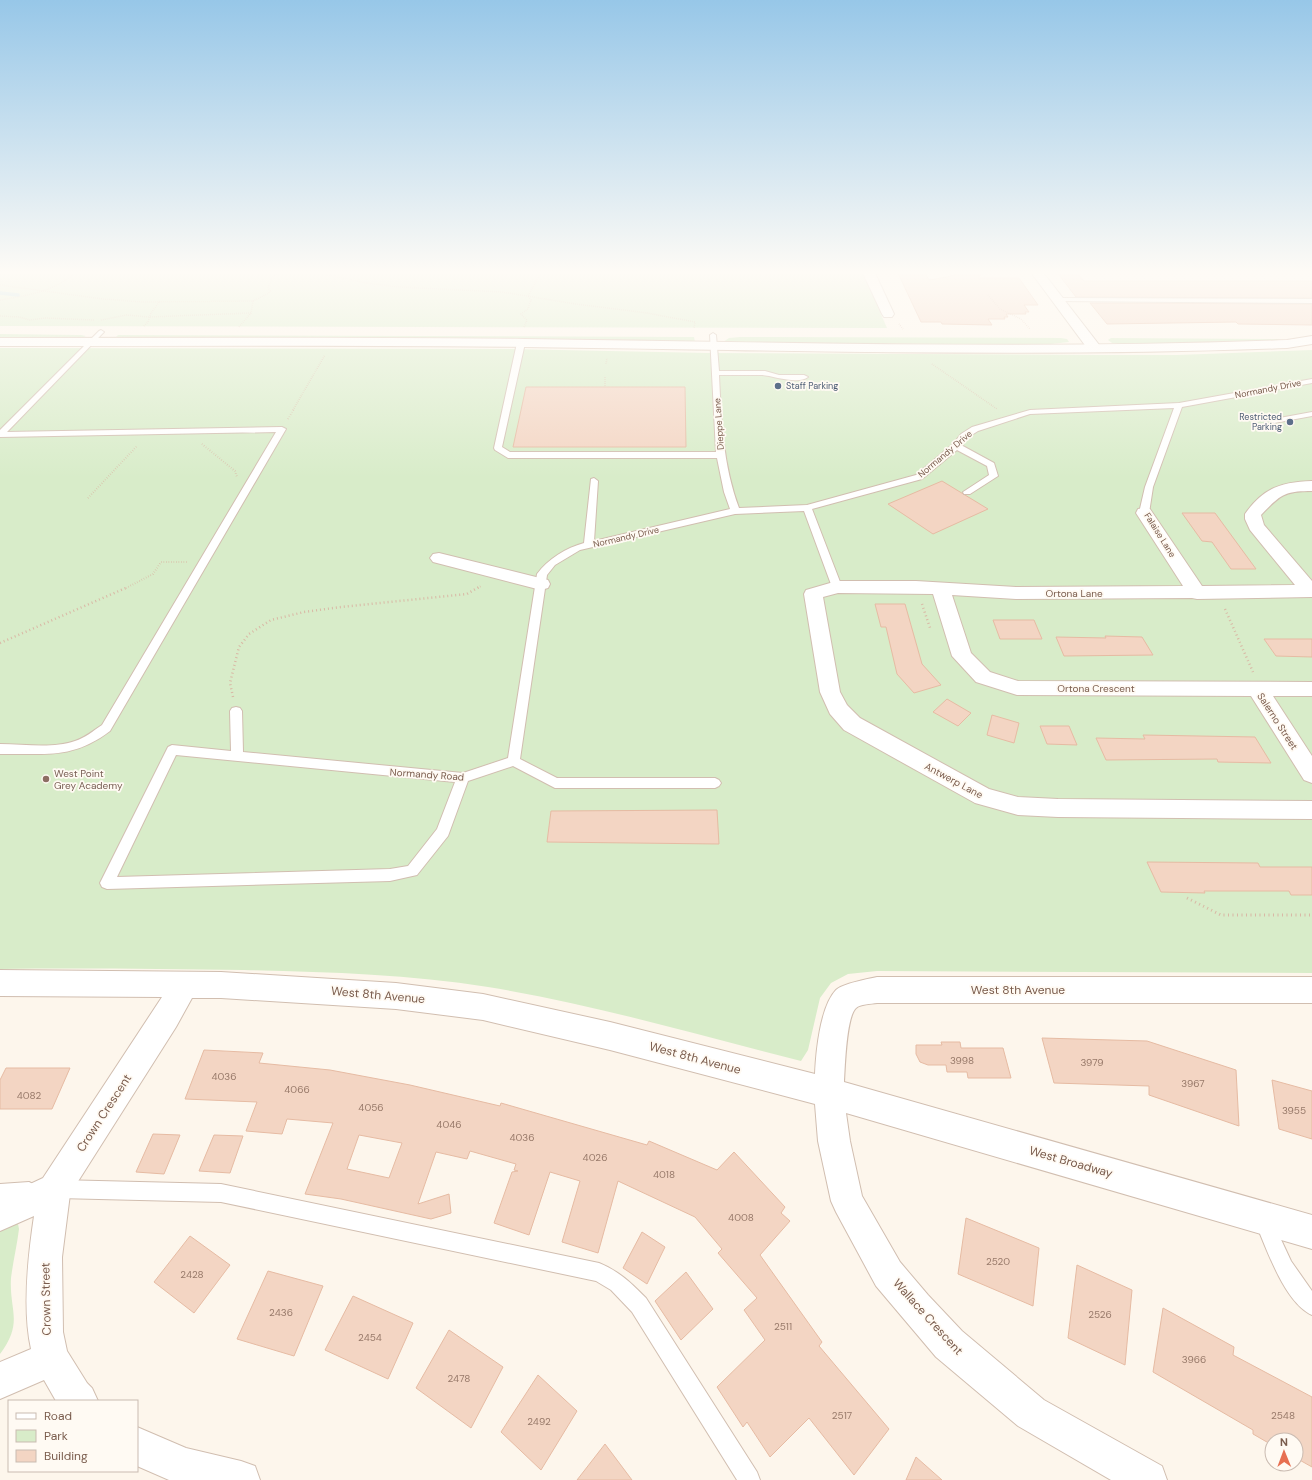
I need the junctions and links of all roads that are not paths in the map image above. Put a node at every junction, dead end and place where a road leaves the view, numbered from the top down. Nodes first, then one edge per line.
1 (650, 340) edge
2 (721, 340) edge
3 (1088, 340) edge
4 (1312, 340) edge
5 (714, 341) junction
6 (0, 342) edge
7 (91, 342) junction
8 (521, 343) junction
9 (1095, 349) junction
10 (716, 373) junction
11 (804, 377) dead end
12 (1312, 381) edge
13 (1179, 406) junction
14 (1312, 414) edge
15 (1274, 421) dead end
16 (956, 446) junction
17 (721, 455) junction
18 (594, 481) dead end
19 (1312, 486) edge
20 (967, 492) dead end
21 (807, 508) junction
22 (735, 511) junction
23 (1144, 513) joint
24 (589, 546) junction
25 (439, 558) dead end
26 (542, 579) junction
27 (837, 587) junction
28 (940, 588) junction
29 (1311, 591) edge
30 (1197, 592) junction
31 (1252, 681) junction
32 (1312, 689) edge
33 (236, 712) road end
34 (0, 749) edge
35 (237, 756) junction
36 (514, 761) junction
37 (1312, 774) edge
38 (464, 778) junction
39 (715, 783) dead end
40 (1312, 810) edge
41 (0, 983) edge
42 (184, 985) junction
43 (1310, 992) edge
44 (829, 1093) junction
45 (54, 1189) junction
46 (0, 1193) edge
47 (0, 1215) edge
48 (1263, 1218) junction
49 (1312, 1232) edge
50 (1312, 1305) edge
51 (51, 1358) junction
52 (0, 1381) edge
53 (77, 1400) edge
54 (138, 1446) edge
55 (241, 1480) edge
56 (750, 1480) edge
57 (1148, 1480) edge

1 - 5 street
2 - 5 street
3 - 9 street
4 - 9 street
5 - 8 street
5 - 9 street
5 - 10 lane, Dieppe Lane
6 - 7 street
7 - 8 street
7 - 34 lane
8 - 17 lane
10 - 11 lane
10 - 17 lane, Dieppe Lane
12 - 13 lane, Normandy Drive
13 - 16 lane, Normandy Drive
13 - 23 lane, Falaise Lane
14 - 15 lane
16 - 20 lane
16 - 21 lane, Normandy Drive
17 - 22 lane, Dieppe Lane
18 - 24 lane
19 - 29 street
21 - 22 lane, Normandy Drive
21 - 27 lane
22 - 24 lane, Normandy Drive
23 - 30 street, Falaise Lane
24 - 26 lane, Normandy Drive
25 - 26 street
26 - 36 lane
27 - 28 street, Ortona Lane
27 - 40 street, Antwerp Lane
28 - 30 street, Ortona Lane
28 - 31 street, Ortona Crescent
29 - 30 street, Ortona Lane
31 - 32 street, Ortona Crescent
31 - 37 street, Salerno Street
33 - 35 lane
35 - 38 lane, Normandy Road
35 - 38 lane, Normandy Road
36 - 38 lane, Normandy Road
36 - 39 lane
41 - 42 street, West 8th Avenue
42 - 44 street, West 8th Avenue
42 - 45 street, Crown Crescent
43 - 44 street, West 8th Avenue
44 - 48 street, West Broadway
44 - 57 street, Wallace Crescent
45 - 46 lane
45 - 47 street
45 - 51 street, Crown Street
45 - 56 lane
48 - 49 street, West Broadway
48 - 50 lane
51 - 52 street
51 - 53 street, Crown Street
54 - 55 street

